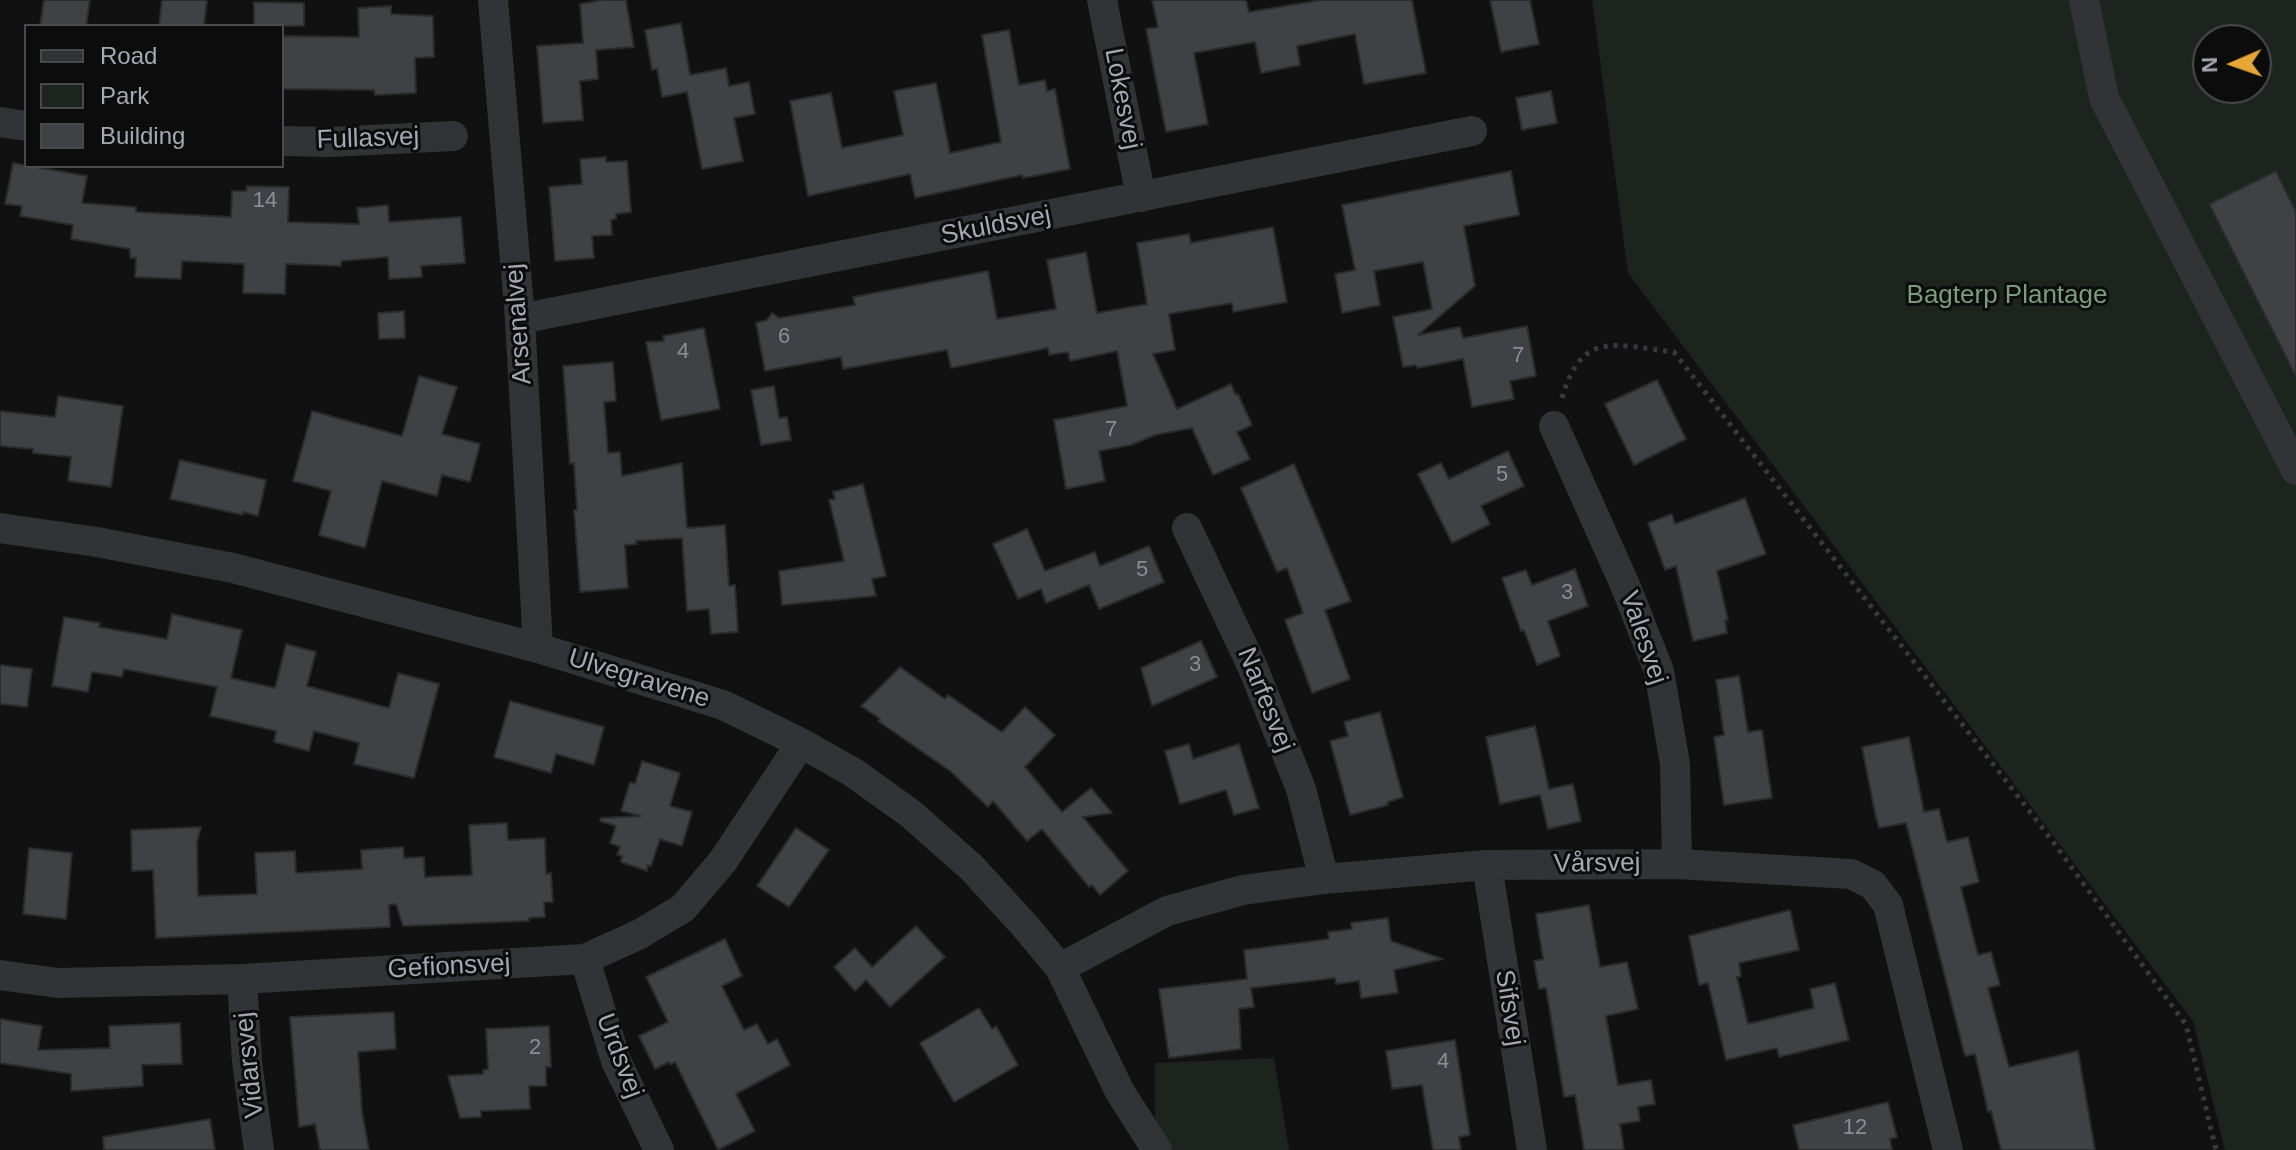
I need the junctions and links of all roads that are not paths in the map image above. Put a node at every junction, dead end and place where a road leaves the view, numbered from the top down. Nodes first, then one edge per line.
1 (493, 0) edge
2 (1102, 0) edge
3 (2084, 0) edge
4 (0, 122) edge
5 (24, 126) edge
6 (1472, 131) dead end
7 (453, 136) dead end
8 (284, 141) edge
9 (1141, 197) junction
10 (520, 319) junction
11 (1554, 426) road end
12 (2296, 470) edge
13 (0, 528) edge
14 (1187, 528) dead end
15 (538, 648) junction
16 (801, 743) junction
17 (1677, 864) junction
18 (1487, 865) junction
19 (1324, 879) junction
20 (585, 959) junction
21 (1060, 968) junction
22 (0, 975) edge
23 (242, 979) junction
24 (1120, 1092) junction
25 (259, 1150) edge
26 (659, 1150) edge
27 (1133, 1150) edge
28 (1157, 1150) edge
29 (1532, 1150) edge
30 (1948, 1150) edge

1 - 10 street, Arsenalvej
2 - 9 street, Lokesvej
3 - 12 street
4 - 5 street
6 - 9 street, Skuldsvej
7 - 8 street, Fullasvej
9 - 10 street, Skuldsvej
10 - 15 street, Arsenalvej
11 - 17 street, Valesvej
13 - 15 street, Ulvegravene
14 - 19 street, Narfesvej
15 - 16 street, Ulvegravene
16 - 20 street, Gefionsvej
16 - 21 street, Ulvegravene
17 - 18 street, Vårsvej
17 - 30 street, Vårsvej
18 - 19 street, Vårsvej
18 - 29 street, Sifsvej
19 - 21 street, Vårsvej
20 - 23 street, Gefionsvej
20 - 26 street, Urdsvej
21 - 24 street, Ulvegravene
22 - 23 street, Gefionsvej
23 - 25 street, Vidarsvej
24 - 27 street, Ulvegravene
24 - 28 street, Ulvegravene

